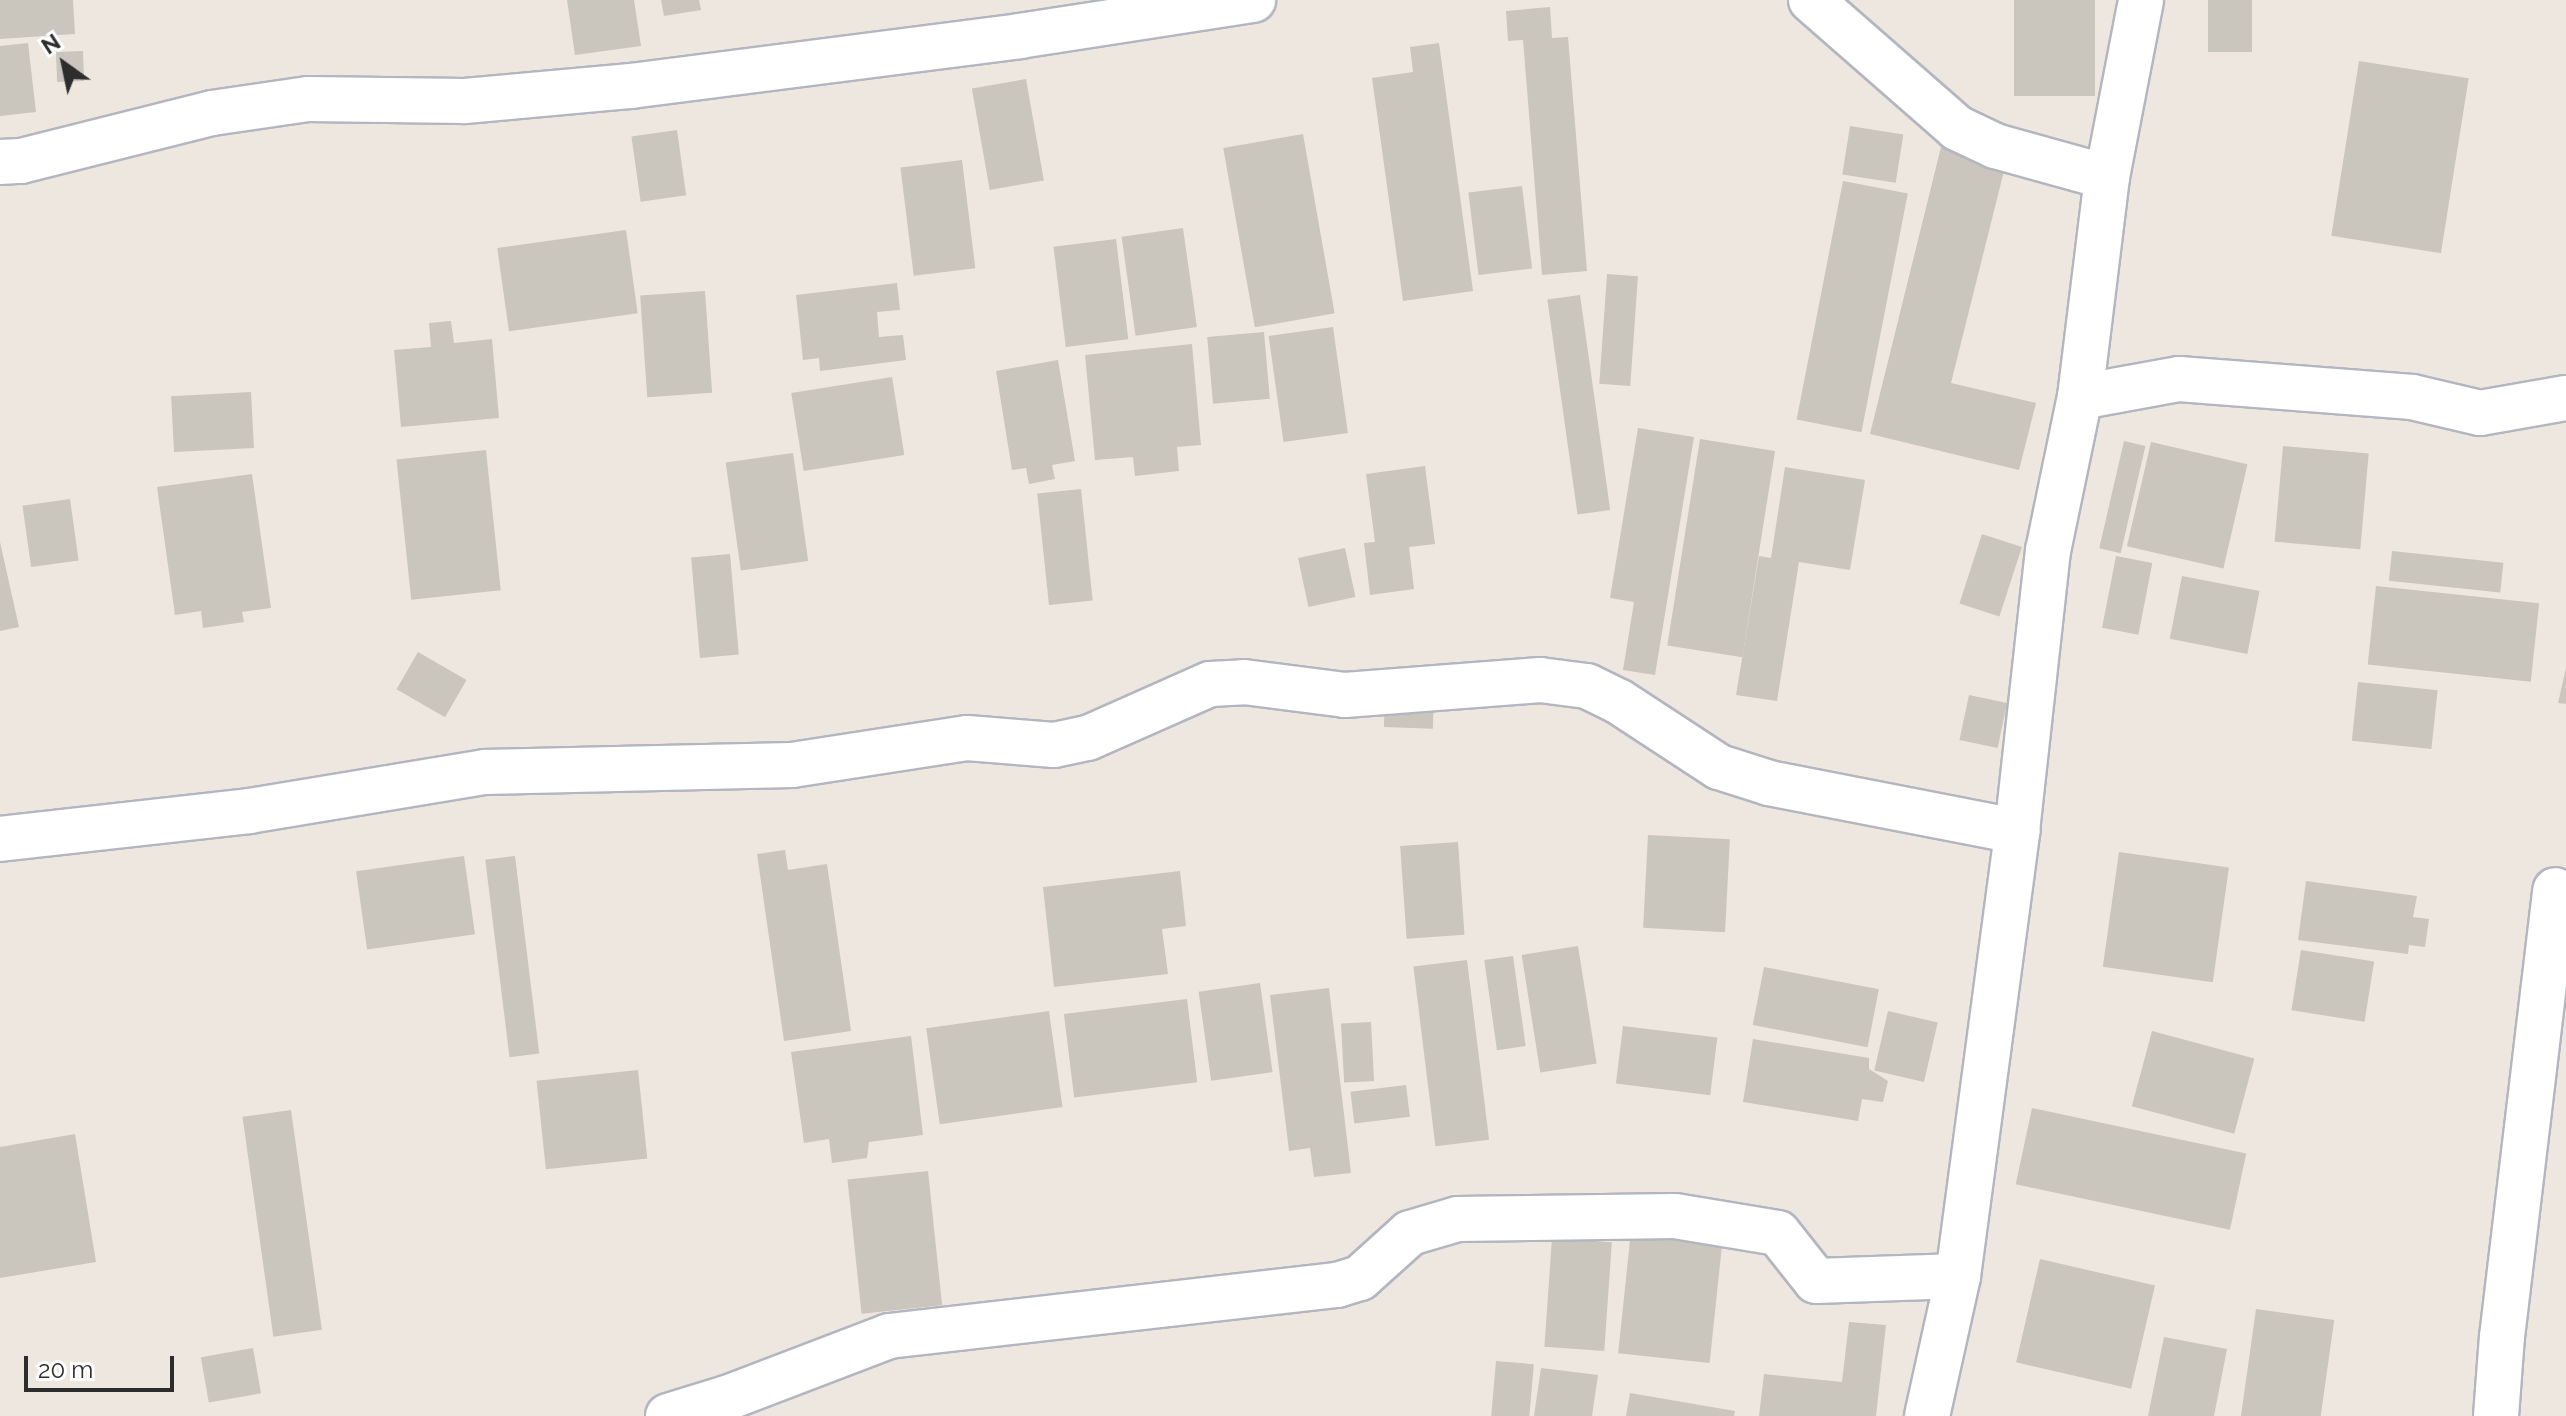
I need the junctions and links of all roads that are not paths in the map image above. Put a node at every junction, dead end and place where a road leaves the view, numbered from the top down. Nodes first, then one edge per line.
1 (1253, 0) edge
2 (1811, 0) edge
3 (2141, 0) edge
4 (0, 162) edge
5 (2107, 177) junction
6 (2080, 397) junction
7 (2566, 398) edge
8 (2017, 831) junction
9 (0, 839) edge
10 (2555, 890) dead end
11 (1958, 1276) junction
12 (668, 1416) edge
13 (1927, 1416) edge
14 (2496, 1416) edge

1 - 4 street
2 - 5 street
3 - 5 street
5 - 6 street
6 - 7 street
6 - 8 street
8 - 9 street
8 - 11 street
10 - 14 street
11 - 12 street
11 - 13 street

